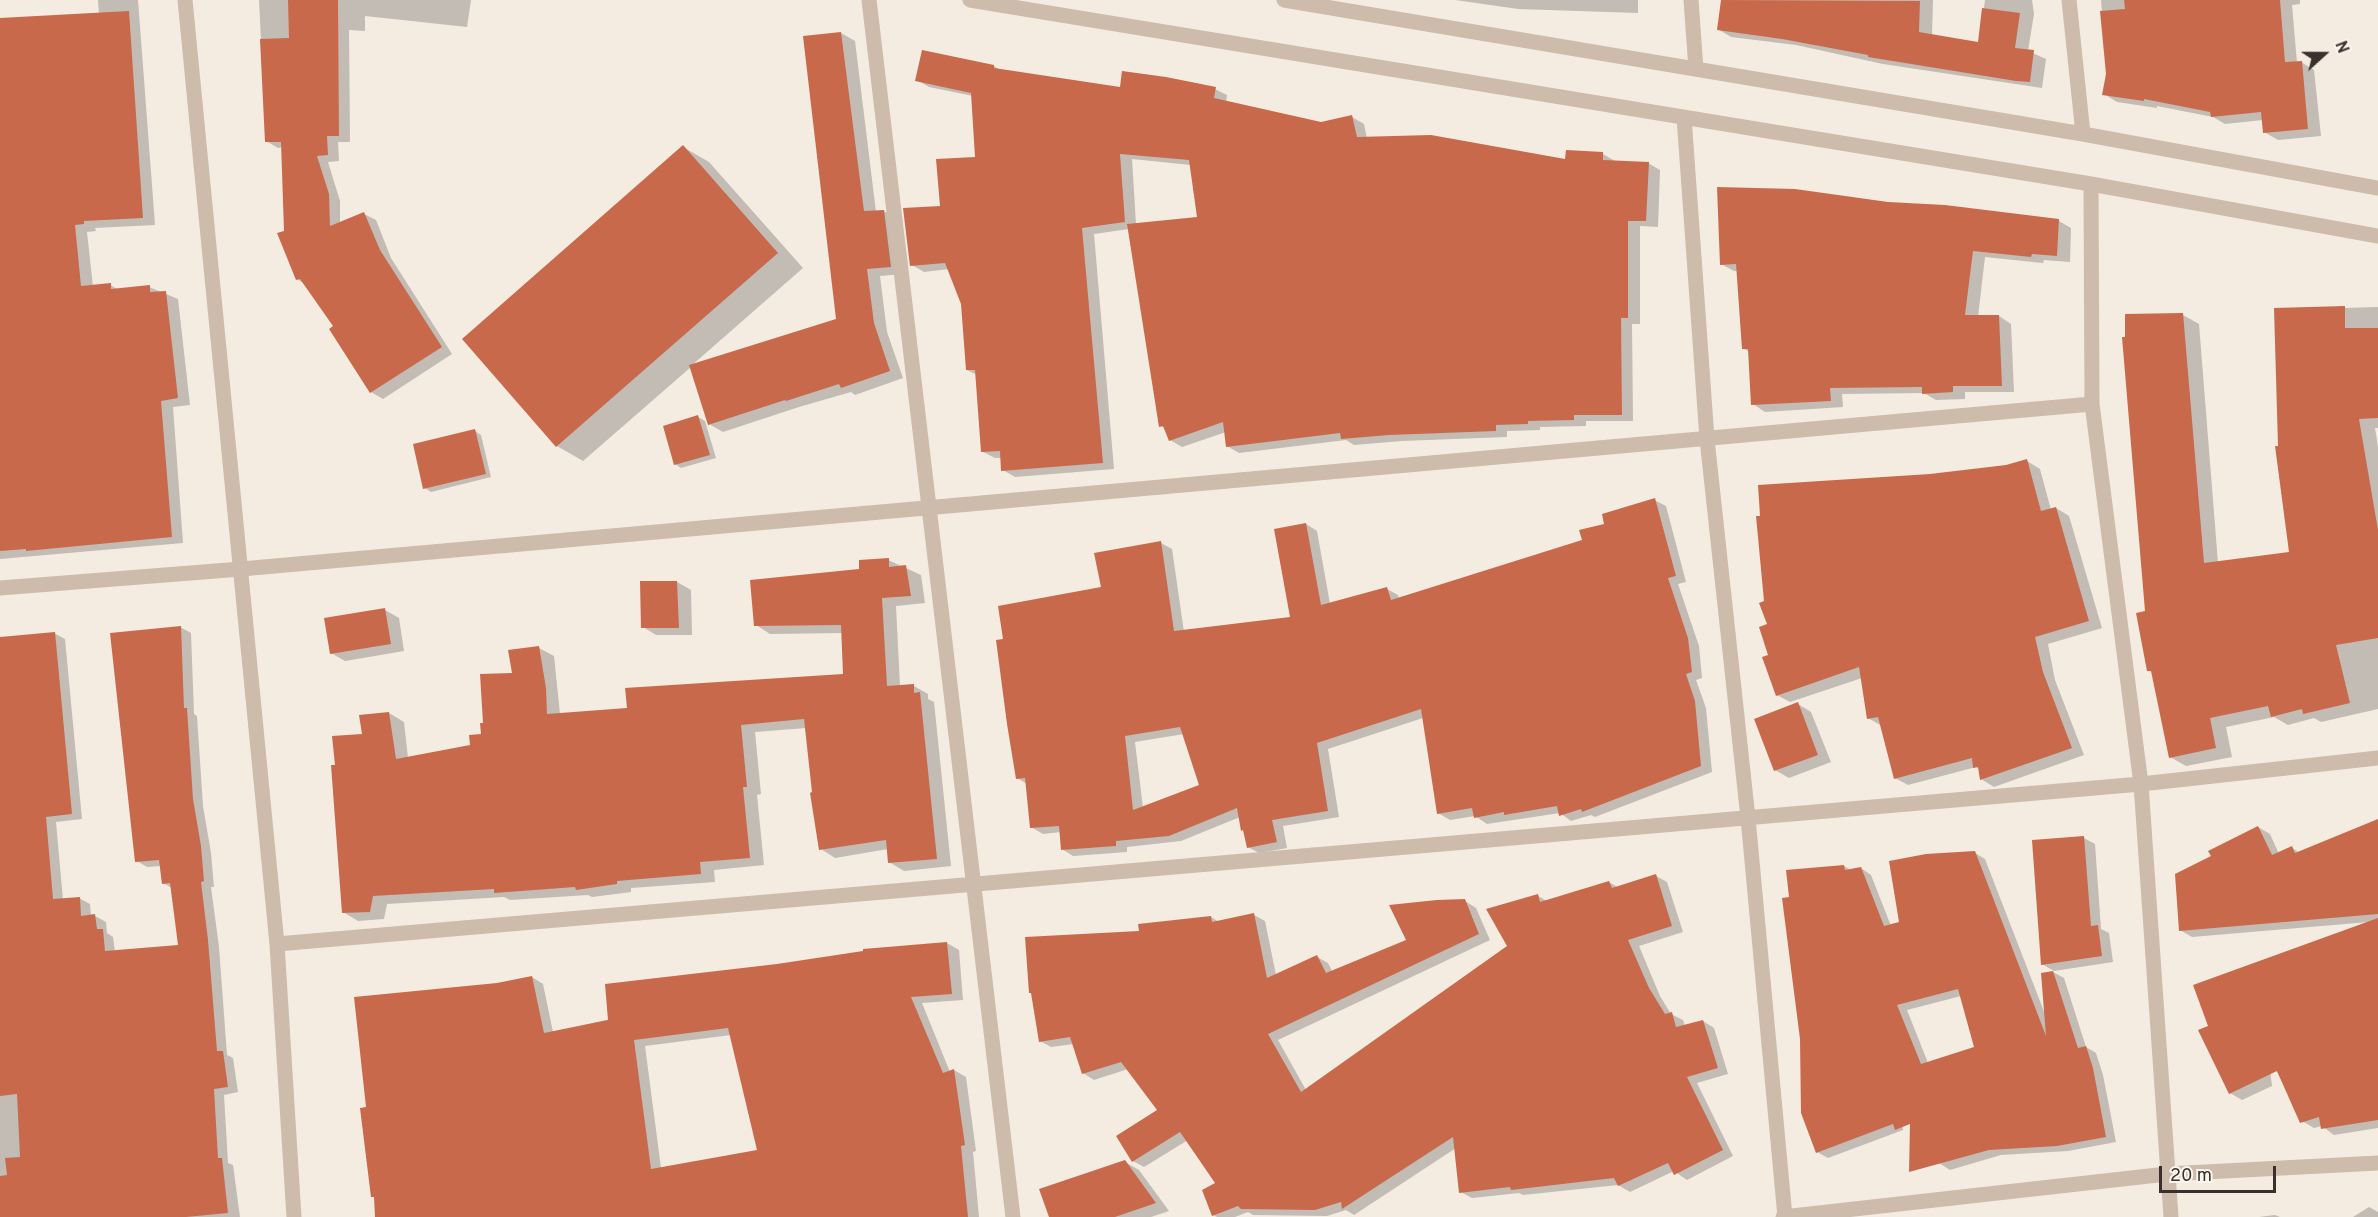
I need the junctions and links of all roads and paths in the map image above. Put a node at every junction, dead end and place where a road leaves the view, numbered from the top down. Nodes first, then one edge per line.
1 (184, 0) edge
2 (869, 0) edge
3 (970, 0) edge
4 (1284, 0) edge
5 (1691, 0) edge
6 (2069, 0) edge
7 (1334, 4) edge
8 (1696, 69) junction
9 (1684, 117) junction
10 (2083, 134) junction
11 (2091, 184) junction
12 (2378, 188) edge
13 (2378, 236) edge
14 (2092, 404) junction
15 (1707, 439) junction
16 (929, 508) junction
17 (241, 569) junction
18 (0, 588) edge
19 (2378, 758) edge
20 (2141, 784) junction
21 (1748, 818) junction
22 (973, 884) junction
23 (278, 944) junction
24 (2378, 1162) edge
25 (2167, 1174) junction
26 (294, 1217) edge
27 (1013, 1217) edge
28 (1784, 1217) edge
29 (2171, 1217) edge

1 - 17 street
2 - 16 street
3 - 9 street
4 - 7 street
5 - 8 street
6 - 10 street
7 - 8 street
8 - 10 street
9 - 11 street
9 - 15 street
10 - 12 street
11 - 13 street
11 - 14 street
14 - 15 street
14 - 20 street
15 - 16 street
15 - 21 street
16 - 17 street
16 - 22 street
17 - 18 street
17 - 23 street
19 - 20 street
20 - 21 street
20 - 25 street
21 - 22 street
21 - 28 street
22 - 23 street
22 - 27 street
23 - 26 street
24 - 25 street
25 - 28 street
25 - 29 street

